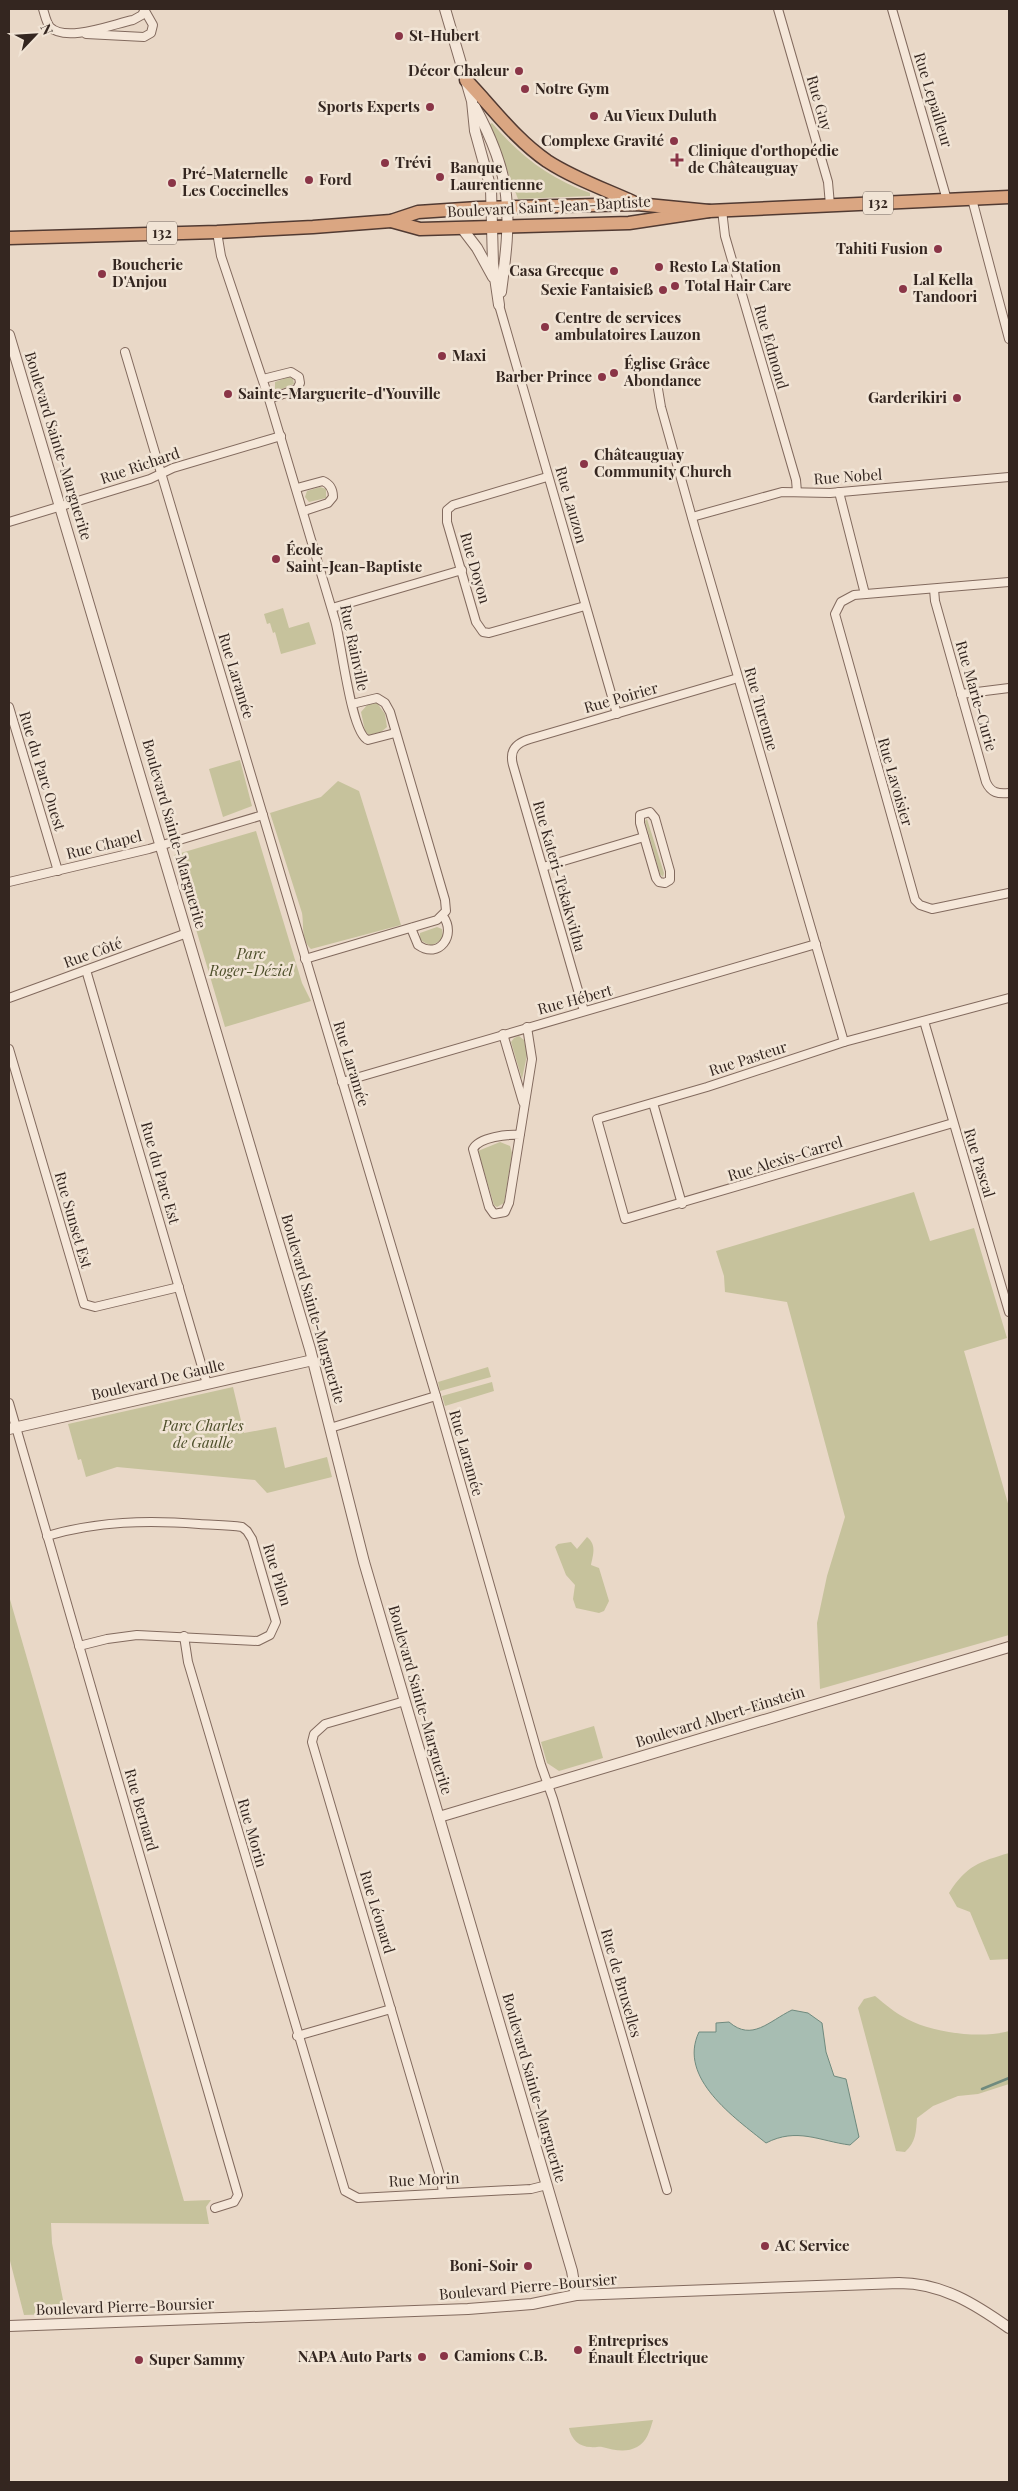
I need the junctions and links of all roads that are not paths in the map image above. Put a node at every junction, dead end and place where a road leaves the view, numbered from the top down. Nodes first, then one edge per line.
1 (43, 9) edge
2 (445, 9) edge
3 (778, 9) edge
4 (892, 9) edge
5 (145, 10) edge
6 (77, 33) junction
7 (466, 80) junction
8 (472, 101) junction
9 (1009, 197) edge
10 (972, 199) junction
11 (947, 200) junction
12 (637, 204) junction
13 (830, 206) junction
14 (507, 207) junction
15 (493, 208) junction
16 (716, 210) junction
17 (391, 221) junction
18 (500, 226) junction
19 (461, 227) junction
20 (217, 232) junction
21 (9, 238) edge
22 (496, 282) junction
23 (499, 305) junction
24 (9, 335) edge
25 (1009, 340) edge
26 (125, 352) dead end
27 (263, 380) junction
28 (657, 383) dead end
29 (269, 399) junction
30 (281, 436) junction
31 (161, 474) junction
32 (547, 477) junction
33 (1009, 477) edge
34 (297, 488) junction
35 (797, 492) junction
36 (839, 492) junction
37 (61, 506) junction
38 (304, 511) junction
39 (692, 517) junction
40 (9, 522) edge
41 (462, 570) junction
42 (1009, 582) edge
43 (934, 589) junction
44 (865, 594) junction
45 (585, 606) junction
46 (332, 608) junction
47 (738, 678) junction
48 (1009, 688) edge
49 (961, 694) junction
50 (352, 704) junction
51 (9, 707) edge
52 (617, 714) junction
53 (395, 733) junction
54 (514, 748) joint
55 (1009, 793) edge
56 (263, 815) junction
57 (644, 837) junction
58 (162, 845) junction
59 (543, 867) junction
60 (58, 871) junction
61 (9, 882) edge
62 (1009, 893) edge
63 (443, 916) junction
64 (411, 928) junction
65 (188, 933) junction
66 (816, 944) junction
67 (305, 959) junction
68 (86, 970) junction
69 (9, 998) edge
70 (1009, 998) edge
71 (584, 1011) junction
72 (924, 1021) junction
73 (527, 1027) junction
74 (503, 1034) junction
75 (844, 1042) junction
76 (9, 1049) edge
77 (342, 1082) junction
78 (653, 1103) junction
79 (524, 1104) junction
80 (953, 1123) junction
81 (520, 1136) junction
82 (682, 1204) junction
83 (625, 1219) joint
84 (179, 1287) junction
85 (1009, 1312) edge
86 (313, 1360) junction
87 (207, 1384) junction
88 (436, 1396) junction
89 (9, 1404) edge
90 (12, 1428) edge
91 (330, 1428) junction
92 (47, 1536) junction
93 (184, 1636) junction
94 (79, 1646) junction
95 (1009, 1647) edge
96 (405, 1701) junction
97 (547, 1785) junction
98 (439, 1817) junction
99 (391, 2009) junction
100 (297, 2036) junction
101 (547, 2185) junction
102 (667, 2190) dead end
103 (443, 2193) junction
104 (214, 2208) dead end
105 (576, 2296) junction
106 (9, 2326) edge
107 (1009, 2328) edge

1 - 6 street
2 - 7 street
3 - 13 street, Rue Guy
4 - 11 street, Rue Lepailleur
5 - 6 street
5 - 6 street
7 - 8 street
7 - 12 highway
8 - 14 street
8 - 15 street
9 - 10 highway, Boulevard Saint-Jean-Baptiste / 132
10 - 11 highway, Boulevard Saint-Jean-Baptiste / 132
10 - 25 street
11 - 13 highway, Boulevard Saint-Jean-Baptiste / 132
12 - 14 highway, Boulevard Saint-Jean-Baptiste / 132
12 - 16 highway, Boulevard Saint-Jean-Baptiste / 132
13 - 16 highway, Boulevard Saint-Jean-Baptiste / 132
14 - 15 highway, Boulevard Saint-Jean-Baptiste / 132
14 - 18 street
15 - 17 highway, Boulevard Saint-Jean-Baptiste / 132
15 - 18 street
16 - 18 highway, Boulevard Saint-Jean-Baptiste / 132
16 - 35 street, Rue Edmond
17 - 19 highway, Boulevard Saint-Jean-Baptiste / 132
17 - 20 highway, Boulevard Saint-Jean-Baptiste / 132
18 - 19 highway, Boulevard Saint-Jean-Baptiste / 132
18 - 22 street, Rue Lauzon
18 - 23 street, Rue Lauzon
19 - 22 street
20 - 21 highway, Boulevard Saint-Jean-Baptiste / 132
20 - 27 street, Rue Rainville
22 - 23 street, Rue Lauzon
23 - 32 street, Rue Lauzon
24 - 37 street, Boulevard Sainte-Marguerite
26 - 31 street, Rue Laramée
27 - 29 street, Rue Rainville
27 - 29 street
28 - 39 street, Rue Turenne
29 - 30 street, Rue Rainville
30 - 31 street, Rue Richard
30 - 34 street, Rue Rainville
31 - 37 street, Rue Richard
31 - 56 street, Rue Laramée
32 - 41 street, Rue Doyon
32 - 45 street, Rue Lauzon
33 - 36 street, Rue Nobel
34 - 38 street, Rue Rainville
34 - 38 street
35 - 36 street, Rue Nobel
35 - 39 street, Rue Nobel
36 - 44 street
37 - 40 street, Rue Richard
37 - 58 street, Boulevard Sainte-Marguerite
38 - 46 street, Rue Rainville
39 - 47 street, Rue Turenne
41 - 45 street, Rue Doyon
41 - 46 street
42 - 43 street, Rue Lavoisier
43 - 44 street, Rue Lavoisier
43 - 49 street, Rue Marie-Curie
44 - 62 street, Rue Lavoisier
45 - 52 street, Rue Lauzon
46 - 50 street, Rue Rainville
47 - 52 street, Rue Poirier
47 - 66 street, Rue Turenne
48 - 49 street
49 - 55 street, Rue Marie-Curie
50 - 53 street, Rue Rainville
50 - 53 street, Rue Rainville
51 - 60 street, Rue du Parc Ouest
52 - 54 street, Rue Poirier
53 - 63 street, Rue Rainville
54 - 59 street, Rue Kateri-Tekakwitha
56 - 58 street, Rue Chapel
56 - 67 street, Rue Laramée
57 - 57 street
57 - 59 street
58 - 60 street, Rue Chapel
58 - 65 street, Boulevard Sainte-Marguerite
59 - 71 street, Rue Kateri-Tekakwitha
60 - 61 street, Rue Chapel
63 - 64 street
63 - 64 street, Rue Rainville
64 - 67 street
65 - 68 street, Rue Côté
65 - 86 street, Boulevard Sainte-Marguerite
66 - 71 street, Rue Hébert
66 - 75 street, Rue Turenne
67 - 77 street, Rue Laramée
68 - 69 street, Rue Côté
68 - 84 street, Rue du Parc Est
70 - 72 street, Rue Pasteur
71 - 73 street, Rue Hébert
72 - 75 street, Rue Pasteur
72 - 80 street, Rue Pascal
73 - 74 street, Rue Hébert
73 - 79 street
74 - 77 street, Rue Hébert
74 - 79 street
75 - 78 street, Rue Pasteur
76 - 84 street, Rue Sunset Est
77 - 88 street, Rue Laramée
78 - 82 street
78 - 83 street, Rue Pasteur
79 - 81 street
80 - 82 street, Rue Alexis-Carrel
80 - 85 street, Rue Pascal
81 - 81 street
82 - 83 street, Rue Alexis-Carrel
84 - 87 street, Rue du Parc Est
86 - 87 street, Boulevard De Gaulle
86 - 91 street, Boulevard Sainte-Marguerite
87 - 90 street, Boulevard De Gaulle
88 - 91 street
88 - 97 street, Rue Laramée
89 - 90 street, Rue Bernard
90 - 92 street, Rue Bernard
91 - 96 street, Boulevard Sainte-Marguerite
92 - 93 street, Rue Pilon
92 - 94 street, Rue Bernard
93 - 94 street, Rue Pilon
93 - 100 street, Rue Morin
94 - 104 street, Rue Bernard
95 - 97 street, Boulevard Albert-Einstein
96 - 98 street, Boulevard Sainte-Marguerite
96 - 99 street, Rue Léonard
97 - 98 street, Boulevard Albert-Einstein
97 - 102 street, Rue de Bruxelles
98 - 101 street, Boulevard Sainte-Marguerite
99 - 100 street
99 - 103 street, Rue Léonard
100 - 103 street, Rue Morin
101 - 103 street, Rue Morin
101 - 105 street, Boulevard Sainte-Marguerite
105 - 106 street, Boulevard Pierre-Boursier
105 - 107 street, Boulevard Pierre-Boursier

